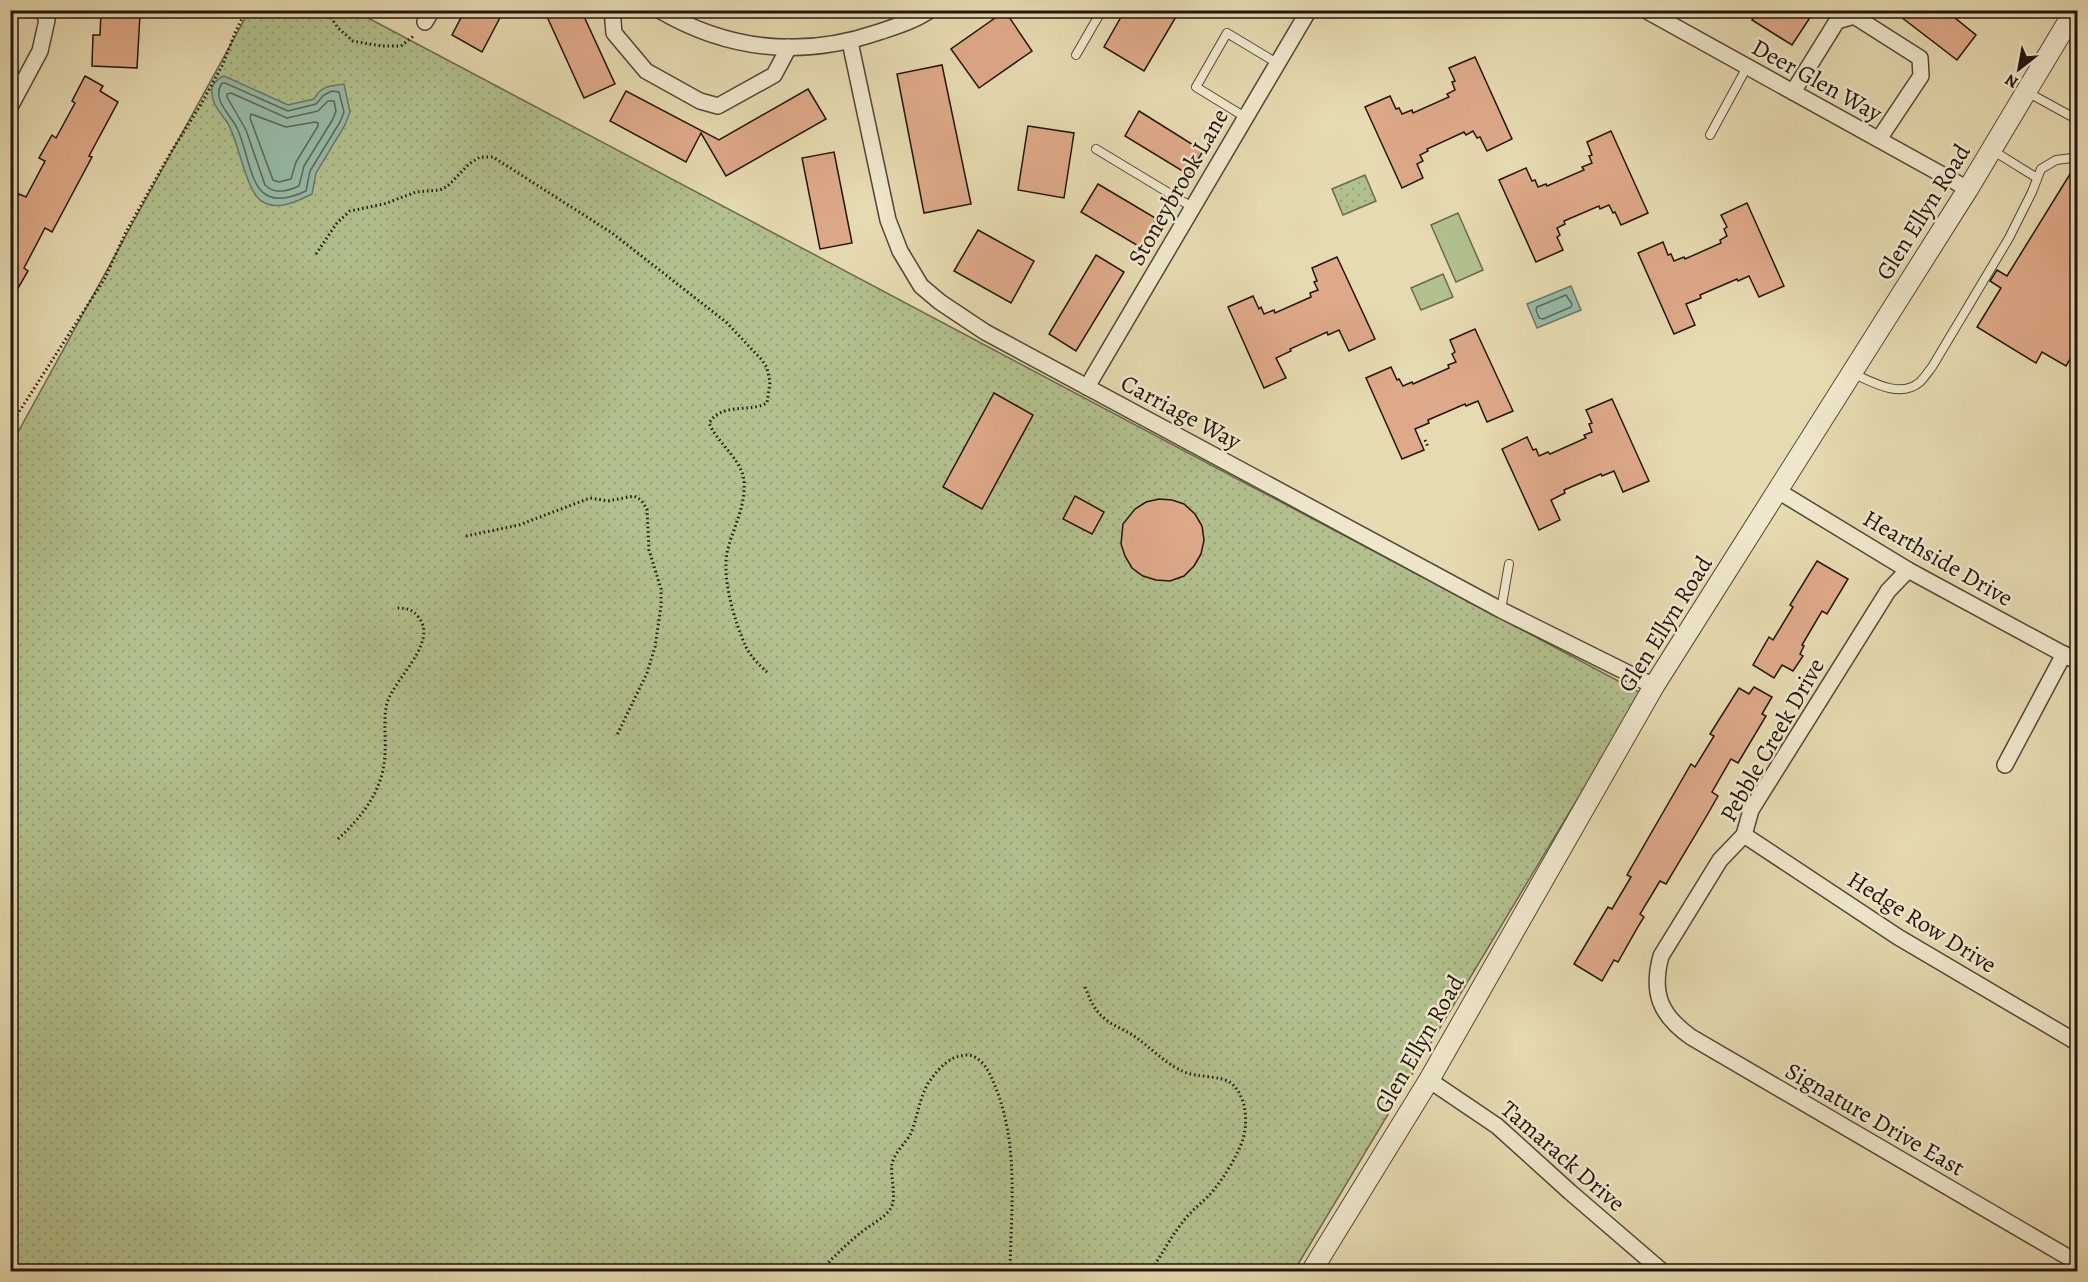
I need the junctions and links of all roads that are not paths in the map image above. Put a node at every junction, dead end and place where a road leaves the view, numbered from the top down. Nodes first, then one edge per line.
1 (612, 10) edge
2 (659, 10) edge
3 (930, 10) edge
4 (1102, 10) edge
5 (1309, 10) edge
6 (1645, 10) edge
7 (2075, 10) edge
8 (43, 11) edge
9 (850, 42) junction
10 (789, 47) junction
11 (1076, 55) dead end
12 (1277, 63) junction
13 (1747, 67) junction
14 (2026, 91) junction
15 (1793, 92) junction
16 (10, 107) edge
17 (1245, 117) junction
18 (2078, 120) edge
19 (1710, 135) dead end
20 (1879, 139) junction
21 (1096, 149) dead end
22 (1991, 150) junction
23 (2078, 161) edge
24 (2037, 178) junction
25 (1968, 189) junction
26 (1192, 207) junction
27 (1852, 373) junction
28 (1087, 387) junction
29 (1778, 491) junction
30 (1509, 564) dead end
31 (1908, 570) junction
32 (1501, 610) junction
33 (2071, 658) edge
34 (1654, 686) junction
35 (2005, 765) dead end
36 (1744, 835) junction
37 (1659, 1002) joint
38 (2078, 1043) edge
39 (1429, 1080) junction
40 (2078, 1263) edge
41 (1311, 1272) edge
42 (1663, 1272) edge

1 - 10 street
2 - 10 street
3 - 9 street
4 - 11 lane
5 - 12 street, Stoneybrook Lane
6 - 13 street, Deer Glen Way
7 - 14 street, Glen Ellyn Road
8 - 16 street
9 - 10 street
9 - 28 street, Carriage Way
12 - 17 street, Stoneybrook Lane
12 - 17 lane
13 - 15 street, Deer Glen Way
13 - 19 lane
14 - 18 lane
14 - 22 street, Glen Ellyn Road
15 - 20 street, Deer Glen Way
15 - 20 street
17 - 26 street, Stoneybrook Lane
20 - 25 street, Deer Glen Way
21 - 26 lane
22 - 24 lane
22 - 25 street, Glen Ellyn Road
23 - 24 lane
24 - 27 lane
25 - 27 street, Glen Ellyn Road
26 - 28 street, Stoneybrook Lane
27 - 29 street, Glen Ellyn Road
28 - 32 street, Carriage Way
29 - 31 street, Hearthside Drive
29 - 34 street, Glen Ellyn Road
30 - 32 lane
31 - 33 street, Hearthside Drive
31 - 36 street, Pebble Creek Drive
32 - 34 street, Carriage Way
33 - 35 street
34 - 39 street, Glen Ellyn Road
36 - 37 street, Pebble Creek Drive
36 - 38 street, Hedge Row Drive
37 - 40 street, Signature Drive East
39 - 41 street, Glen Ellyn Road
39 - 42 street, Tamarack Drive

